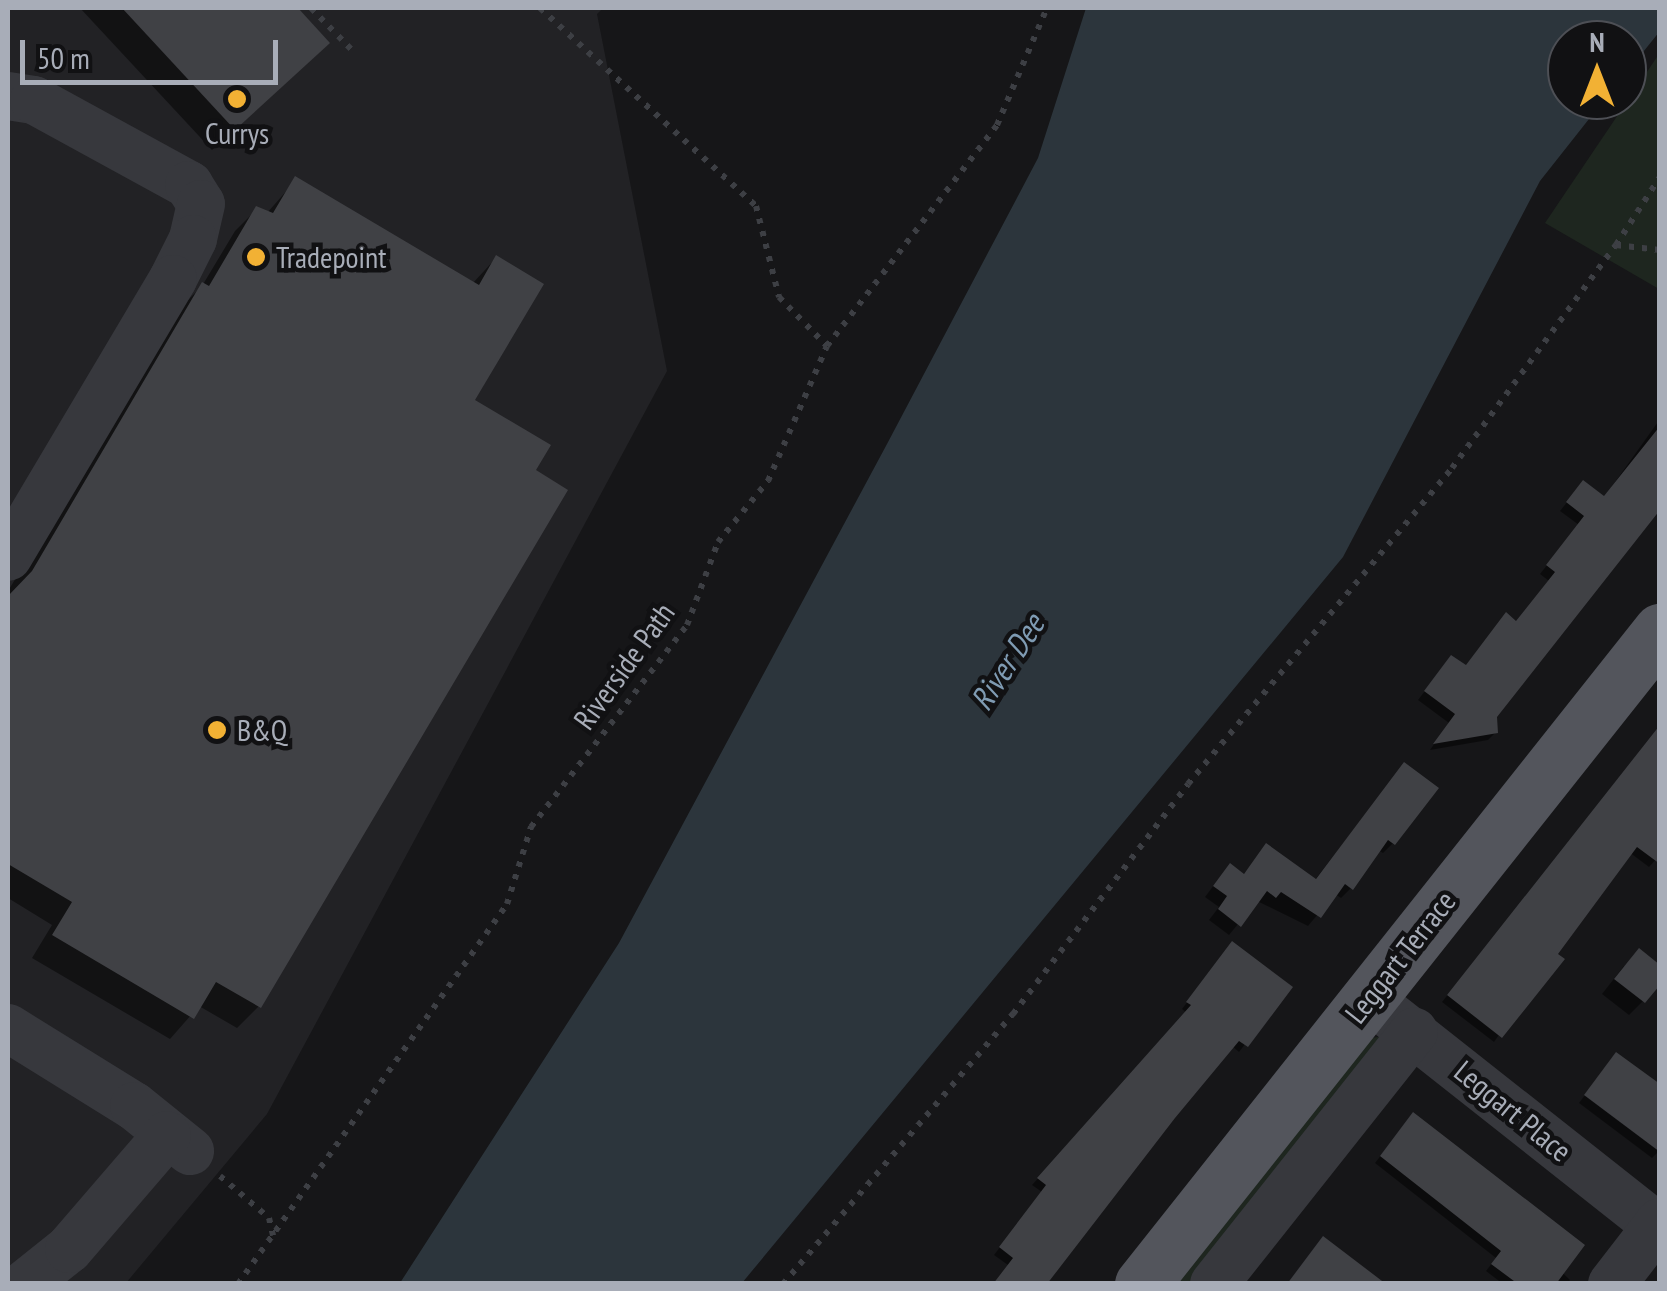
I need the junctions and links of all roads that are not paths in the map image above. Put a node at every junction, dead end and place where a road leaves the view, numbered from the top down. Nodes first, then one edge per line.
1 (8, 96) edge
2 (8, 556) edge
3 (1660, 631) edge
4 (1368, 998) junction
5 (8, 1028) edge
6 (1414, 1032) junction
7 (1658, 1224) edge
8 (26, 1284) edge
9 (1142, 1284) edge
10 (1214, 1284) edge
11 (1612, 1284) edge

1 - 2 street
3 - 4 main road, Leggart Terrace
4 - 6 street, Leggart Place
4 - 9 main road, Leggart Terrace
5 - 8 street
6 - 7 street, Leggart Place
6 - 10 street, Leggart Terrace
7 - 11 street

